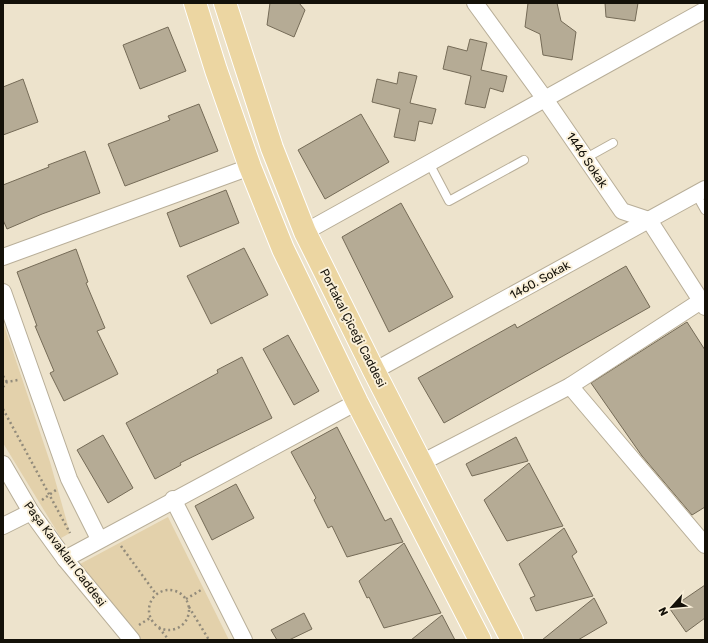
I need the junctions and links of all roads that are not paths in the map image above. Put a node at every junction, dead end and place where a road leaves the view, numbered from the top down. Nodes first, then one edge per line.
1 (195, 3) edge
2 (225, 3) edge
3 (475, 3) edge
4 (705, 10) edge
5 (546, 99) junction
6 (612, 143) dead end
7 (586, 158) junction
8 (524, 160) dead end
9 (429, 163) junction
10 (250, 167) junction
11 (700, 192) edge
12 (705, 210) edge
13 (649, 220) junction
14 (305, 232) junction
15 (3, 257) edge
16 (3, 292) edge
17 (703, 304) edge
18 (374, 371) junction
19 (570, 386) junction
20 (357, 402) junction
21 (421, 463) junction
22 (3, 464) edge
23 (173, 500) junction
24 (35, 507) junction
25 (3, 526) edge
26 (100, 539) junction
27 (705, 545) edge
28 (66, 559) junction
29 (132, 640) edge
30 (244, 640) edge
31 (480, 640) edge
32 (512, 640) edge

1 - 10 main road
2 - 14 main road, Portakal Çiceği Caddesi
3 - 5 street, 1446 Sokak
4 - 5 street
5 - 7 street, 1446 Sokak
5 - 9 street
6 - 7 lane
7 - 13 street, 1446 Sokak
8 - 9 lane
9 - 14 street
10 - 15 street
10 - 20 main road
11 - 12 lane
11 - 13 street, 1460. Sokak
13 - 17 street
13 - 18 street, 1460. Sokak
14 - 18 main road, Portakal Çiceği Caddesi
16 - 26 street
17 - 19 street
18 - 21 main road, Portakal Çiceği Caddesi
19 - 21 street
19 - 27 street
20 - 23 street
20 - 31 main road
21 - 32 main road, Portakal Çiceği Caddesi
22 - 24 street, Paşa Kavakları Caddesi
23 - 26 street
23 - 30 street
24 - 25 street
24 - 28 street, Paşa Kavakları Caddesi
26 - 28 street
28 - 29 street, Paşa Kavakları Caddesi

